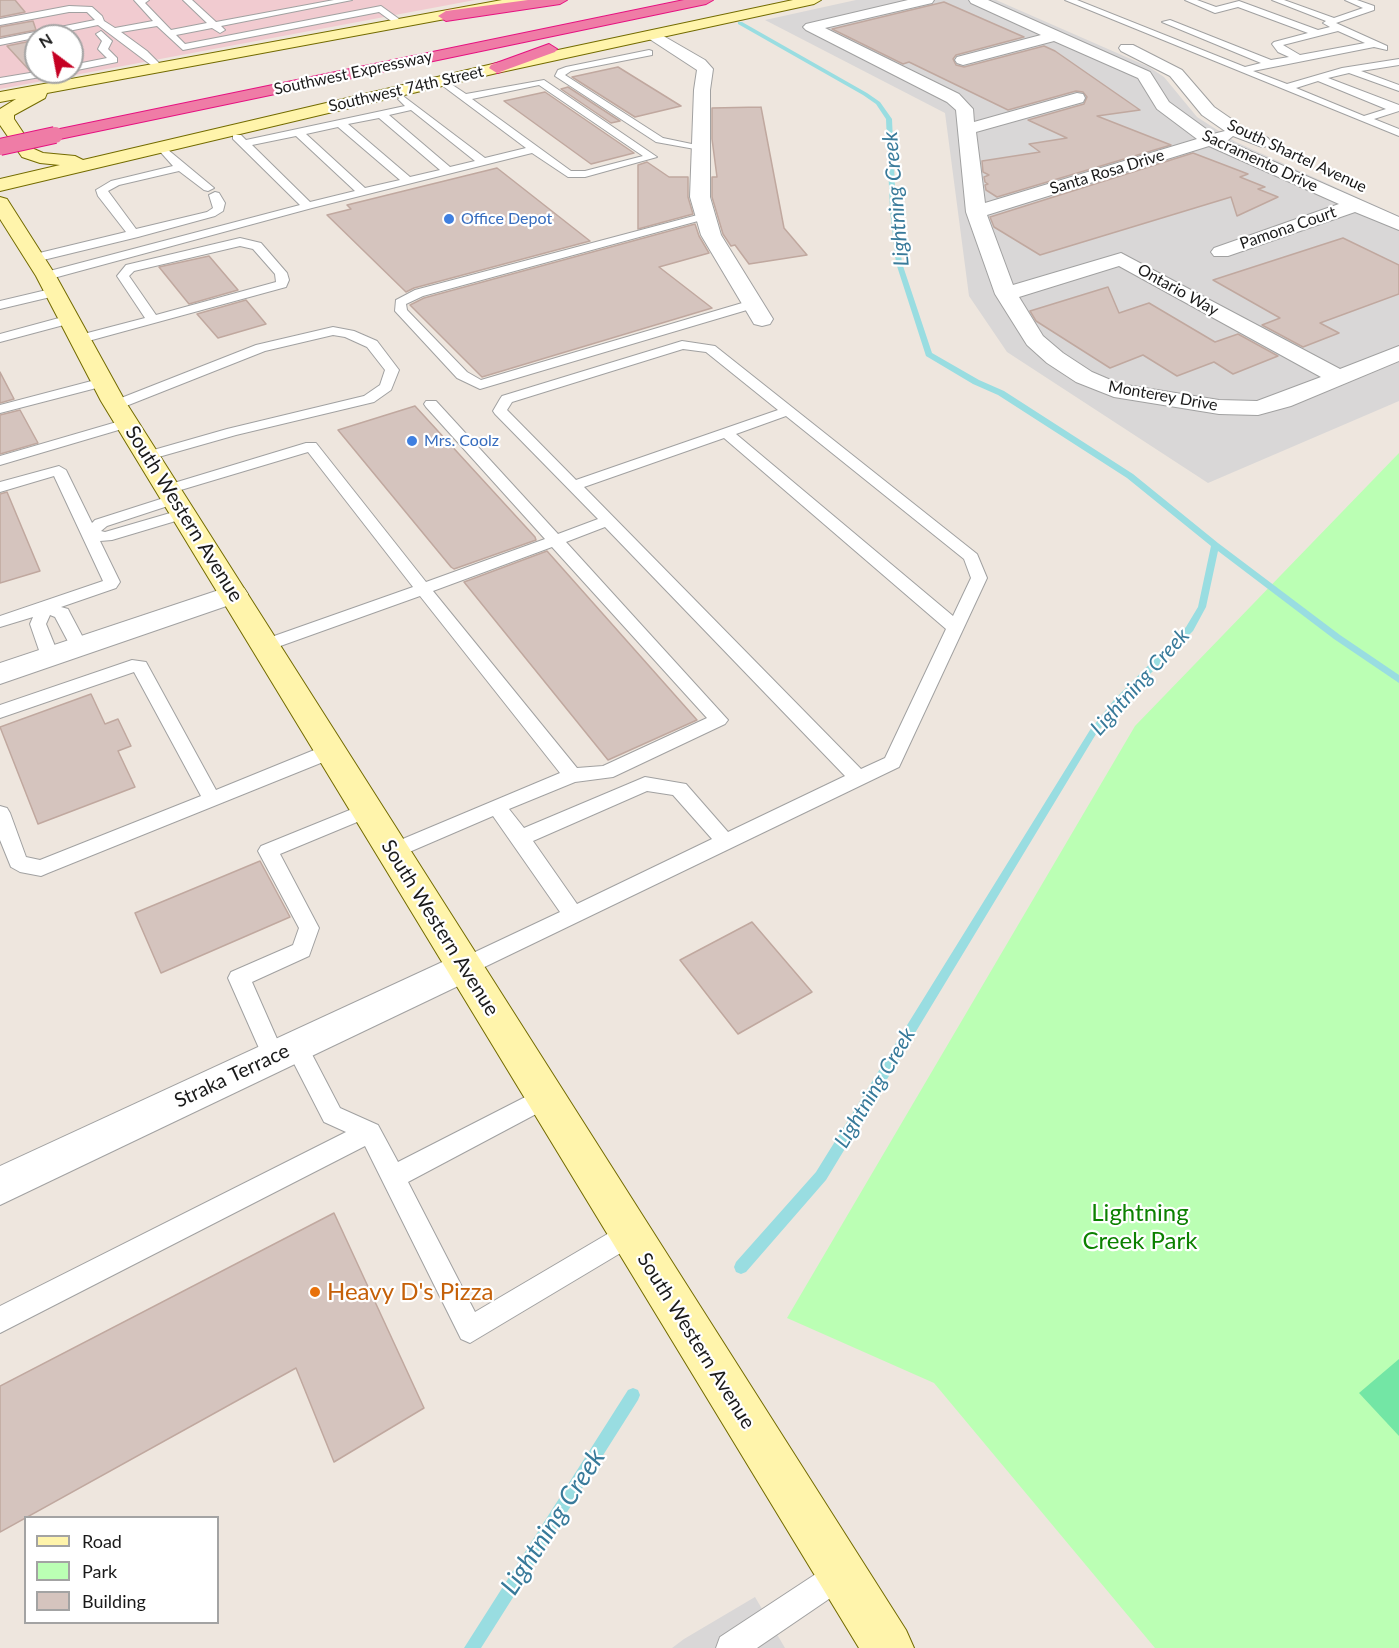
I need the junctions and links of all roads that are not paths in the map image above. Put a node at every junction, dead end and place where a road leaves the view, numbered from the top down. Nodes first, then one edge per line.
1 (74, 0) edge
2 (145, 0) edge
3 (187, 0) edge
4 (348, 0) edge
5 (369, 0) edge
6 (526, 0) edge
7 (560, 0) edge
8 (640, 0) edge
9 (706, 0) edge
10 (717, 0) edge
11 (814, 0) edge
12 (927, 0) edge
13 (976, 0) edge
14 (1011, 0) edge
15 (1069, 0) edge
16 (1189, 0) edge
17 (1254, 0) edge
18 (1276, 0) edge
19 (1349, 0) edge
20 (1239, 4) junction
21 (381, 9) junction
22 (1215, 10) junction
23 (0, 14) edge
24 (446, 16) junction
25 (0, 22) edge
26 (99, 22) junction
27 (1167, 22) junction
28 (159, 23) junction
29 (400, 24) junction
30 (1336, 24) junction
31 (214, 25) junction
32 (1142, 29) junction
33 (114, 32) junction
34 (169, 33) junction
35 (1317, 33) junction
36 (653, 35) junction
37 (1057, 35) junction
38 (229, 38) junction
39 (626, 40) junction
40 (0, 42) edge
41 (1383, 46) junction
42 (24, 47) edge
43 (0, 52) edge
44 (244, 52) junction
45 (649, 53) junction
46 (1399, 55) edge
47 (1298, 57) junction
48 (963, 60) dead end
49 (665, 63) dead end
50 (1270, 63) junction
51 (1396, 64) edge
52 (159, 68) junction
53 (498, 68) junction
54 (84, 70) edge
55 (1246, 70) junction
56 (1350, 70) junction
57 (84, 73) edge
58 (1318, 78) junction
59 (0, 81) edge
60 (24, 81) edge
61 (442, 81) junction
62 (40, 84) edge
63 (46, 84) edge
64 (522, 84) junction
65 (1288, 87) junction
66 (1399, 88) edge
67 (394, 92) junction
68 (0, 97) edge
69 (466, 97) junction
70 (1077, 98) dead end
71 (413, 107) junction
72 (1398, 109) edge
73 (381, 114) junction
74 (1364, 119) junction
75 (340, 123) junction
76 (50, 128) junction
77 (968, 129) junction
78 (0, 131) edge
79 (231, 131) junction
80 (1237, 131) junction
81 (298, 132) junction
82 (1399, 133) edge
83 (1210, 140) junction
84 (244, 144) junction
85 (0, 147) edge
86 (161, 147) junction
87 (535, 149) junction
88 (702, 149) junction
89 (1281, 150) dead end
90 (107, 160) junction
91 (483, 162) junction
92 (181, 167) junction
93 (448, 171) junction
94 (408, 181) junction
95 (0, 185) edge
96 (363, 192) junction
97 (0, 203) edge
98 (1356, 205) junction
99 (308, 206) junction
100 (976, 212) junction
101 (705, 216) junction
102 (1399, 224) edge
103 (134, 234) junction
104 (1221, 252) dead end
105 (45, 275) junction
106 (1006, 294) junction
107 (0, 305) edge
108 (758, 311) joint
109 (70, 319) junction
110 (153, 320) junction
111 (0, 338) edge
112 (81, 339) junction
113 (1399, 353) edge
114 (1340, 378) junction
115 (103, 382) junction
116 (431, 404) dead end
117 (0, 410) edge
118 (788, 411) junction
119 (122, 414) junction
120 (726, 433) junction
121 (148, 456) junction
122 (0, 461) edge
123 (573, 486) junction
124 (0, 487) edge
125 (176, 500) junction
126 (608, 521) junction
127 (89, 534) junction
128 (555, 541) junction
129 (423, 589) junction
130 (234, 594) junction
131 (45, 607) junction
132 (0, 622) edge
133 (956, 628) junction
134 (266, 645) junction
135 (79, 647) junction
136 (50, 657) junction
137 (0, 674) edge
138 (0, 712) edge
139 (331, 751) junction
140 (572, 775) junction
141 (859, 779) junction
142 (212, 799) junction
143 (497, 807) junction
144 (367, 810) junction
145 (0, 813) edge
146 (520, 838) junction
147 (726, 842) junction
148 (393, 851) junction
149 (573, 915) junction
150 (464, 967) junction
151 (285, 1051) junction
152 (545, 1098) junction
153 (370, 1132) junction
154 (393, 1177) junction
155 (0, 1186) edge
156 (630, 1234) junction
157 (0, 1320) edge
158 (841, 1574) junction
159 (731, 1648) edge
160 (888, 1648) edge

1 - 23 lane
2 - 28 lane
3 - 31 lane
4 - 31 lane
5 - 21 lane
6 - 24 main road
7 - 24 highway
8 - 76 highway, Southwest Expressway
9 - 76 highway, Southwest Expressway
10 - 53 highway
11 - 36 main road, Southwest 74th Street
12 - 77 street, Monterey Drive
13 - 37 street, Sacramento Drive
14 - 80 street, South Shartel Avenue
15 - 32 lane
16 - 22 lane
17 - 20 lane
18 - 30 lane
19 - 30 lane
20 - 22 lane
20 - 35 lane
21 - 29 lane
21 - 38 lane
22 - 27 lane
24 - 29 main road
25 - 26 lane
26 - 33 lane
26 - 40 lane
27 - 32 lane
27 - 50 lane
28 - 33 lane
28 - 34 lane
29 - 44 main road
30 - 35 lane
30 - 41 lane
31 - 34 lane
31 - 38 lane
32 - 55 lane
33 - 52 lane
33 - 54 lane
34 - 38 lane
35 - 47 lane
36 - 39 main road, Southwest 74th Street
36 - 88 street
37 - 48 street
37 - 83 street, Sacramento Drive
38 - 44 lane
39 - 45 street
39 - 53 main road, Southwest 74th Street
41 - 46 lane
41 - 47 lane
42 - 43 lane
44 - 52 main road
45 - 49 street
45 - 88 lane
47 - 50 lane
50 - 55 lane
51 - 56 lane
52 - 57 main road
53 - 61 main road, Southwest 74th Street
53 - 64 lane
55 - 65 lane
56 - 58 lane
56 - 66 lane
58 - 65 lane
58 - 72 lane
59 - 60 lane
61 - 67 main road, Southwest 74th Street
61 - 69 lane
62 - 68 main road
63 - 90 main road
64 - 69 lane
64 - 87 lane
65 - 74 lane
67 - 71 lane
67 - 79 main road, Southwest 74th Street
69 - 87 lane
70 - 77 street
71 - 73 lane
71 - 91 lane
72 - 74 lane
73 - 75 lane
73 - 93 lane
74 - 82 lane
75 - 81 lane
75 - 94 lane
76 - 78 highway, Southwest Expressway
76 - 85 highway, Southwest Expressway, bridge
77 - 100 street, Monterey Drive
79 - 84 lane
79 - 86 main road, Southwest 74th Street
80 - 83 street, Santa Rosa Drive
80 - 89 street, South Shartel Avenue
81 - 84 lane
81 - 96 lane
83 - 98 street, Sacramento Drive
83 - 100 street, Santa Rosa Drive
84 - 99 lane
86 - 90 main road, Southwest 74th Street
86 - 92 lane
87 - 91 lane
88 - 101 street
90 - 95 main road, Southwest 74th Street
91 - 93 lane
92 - 103 lane
92 - 103 lane
93 - 94 lane
94 - 96 lane
96 - 99 lane
97 - 105 main road, South Western Avenue
98 - 102 street, Sacramento Drive
98 - 104 street, Pamona Court
99 - 105 lane
100 - 106 street, Monterey Drive
101 - 108 street
101 - 108 lane
103 - 105 lane
105 - 107 lane
105 - 109 main road, South Western Avenue
106 - 114 street, Ontario Way
106 - 114 street, Monterey Drive
109 - 111 lane
109 - 112 main road, South Western Avenue
110 - 110 lane
110 - 112 lane
112 - 115 main road, South Western Avenue
113 - 114 street, Monterey Drive
115 - 117 lane
115 - 119 main road, South Western Avenue
116 - 128 lane
118 - 120 lane
118 - 123 lane
118 - 133 lane
119 - 121 main road, South Western Avenue
119 - 121 lane
119 - 122 lane
120 - 123 lane
120 - 133 lane
121 - 125 main road, South Western Avenue
123 - 126 lane
124 - 127 lane
125 - 127 lane
125 - 129 lane
125 - 130 main road, South Western Avenue
126 - 128 lane
126 - 141 lane
127 - 131 lane
128 - 129 lane
128 - 140 lane
129 - 134 lane
129 - 140 lane
130 - 134 main road, South Western Avenue
130 - 135 street
131 - 132 lane
131 - 135 lane
131 - 136 lane
133 - 141 lane
134 - 139 main road, South Western Avenue
135 - 136 street
136 - 137 street
138 - 142 lane
139 - 142 lane
139 - 144 main road, South Western Avenue
140 - 143 lane
141 - 147 lane
142 - 145 lane
143 - 146 lane
143 - 148 lane
144 - 148 main road, South Western Avenue
144 - 151 lane
146 - 147 lane
146 - 149 lane
147 - 149 lane
148 - 150 main road, South Western Avenue
149 - 150 lane
150 - 151 street, Straka Terrace
150 - 152 main road, South Western Avenue
151 - 153 lane
151 - 155 street, Straka Terrace
152 - 154 lane
152 - 156 main road, South Western Avenue
153 - 154 lane
153 - 157 lane
154 - 156 lane
156 - 158 main road, South Western Avenue
158 - 159 lane
158 - 160 main road, South Western Avenue

